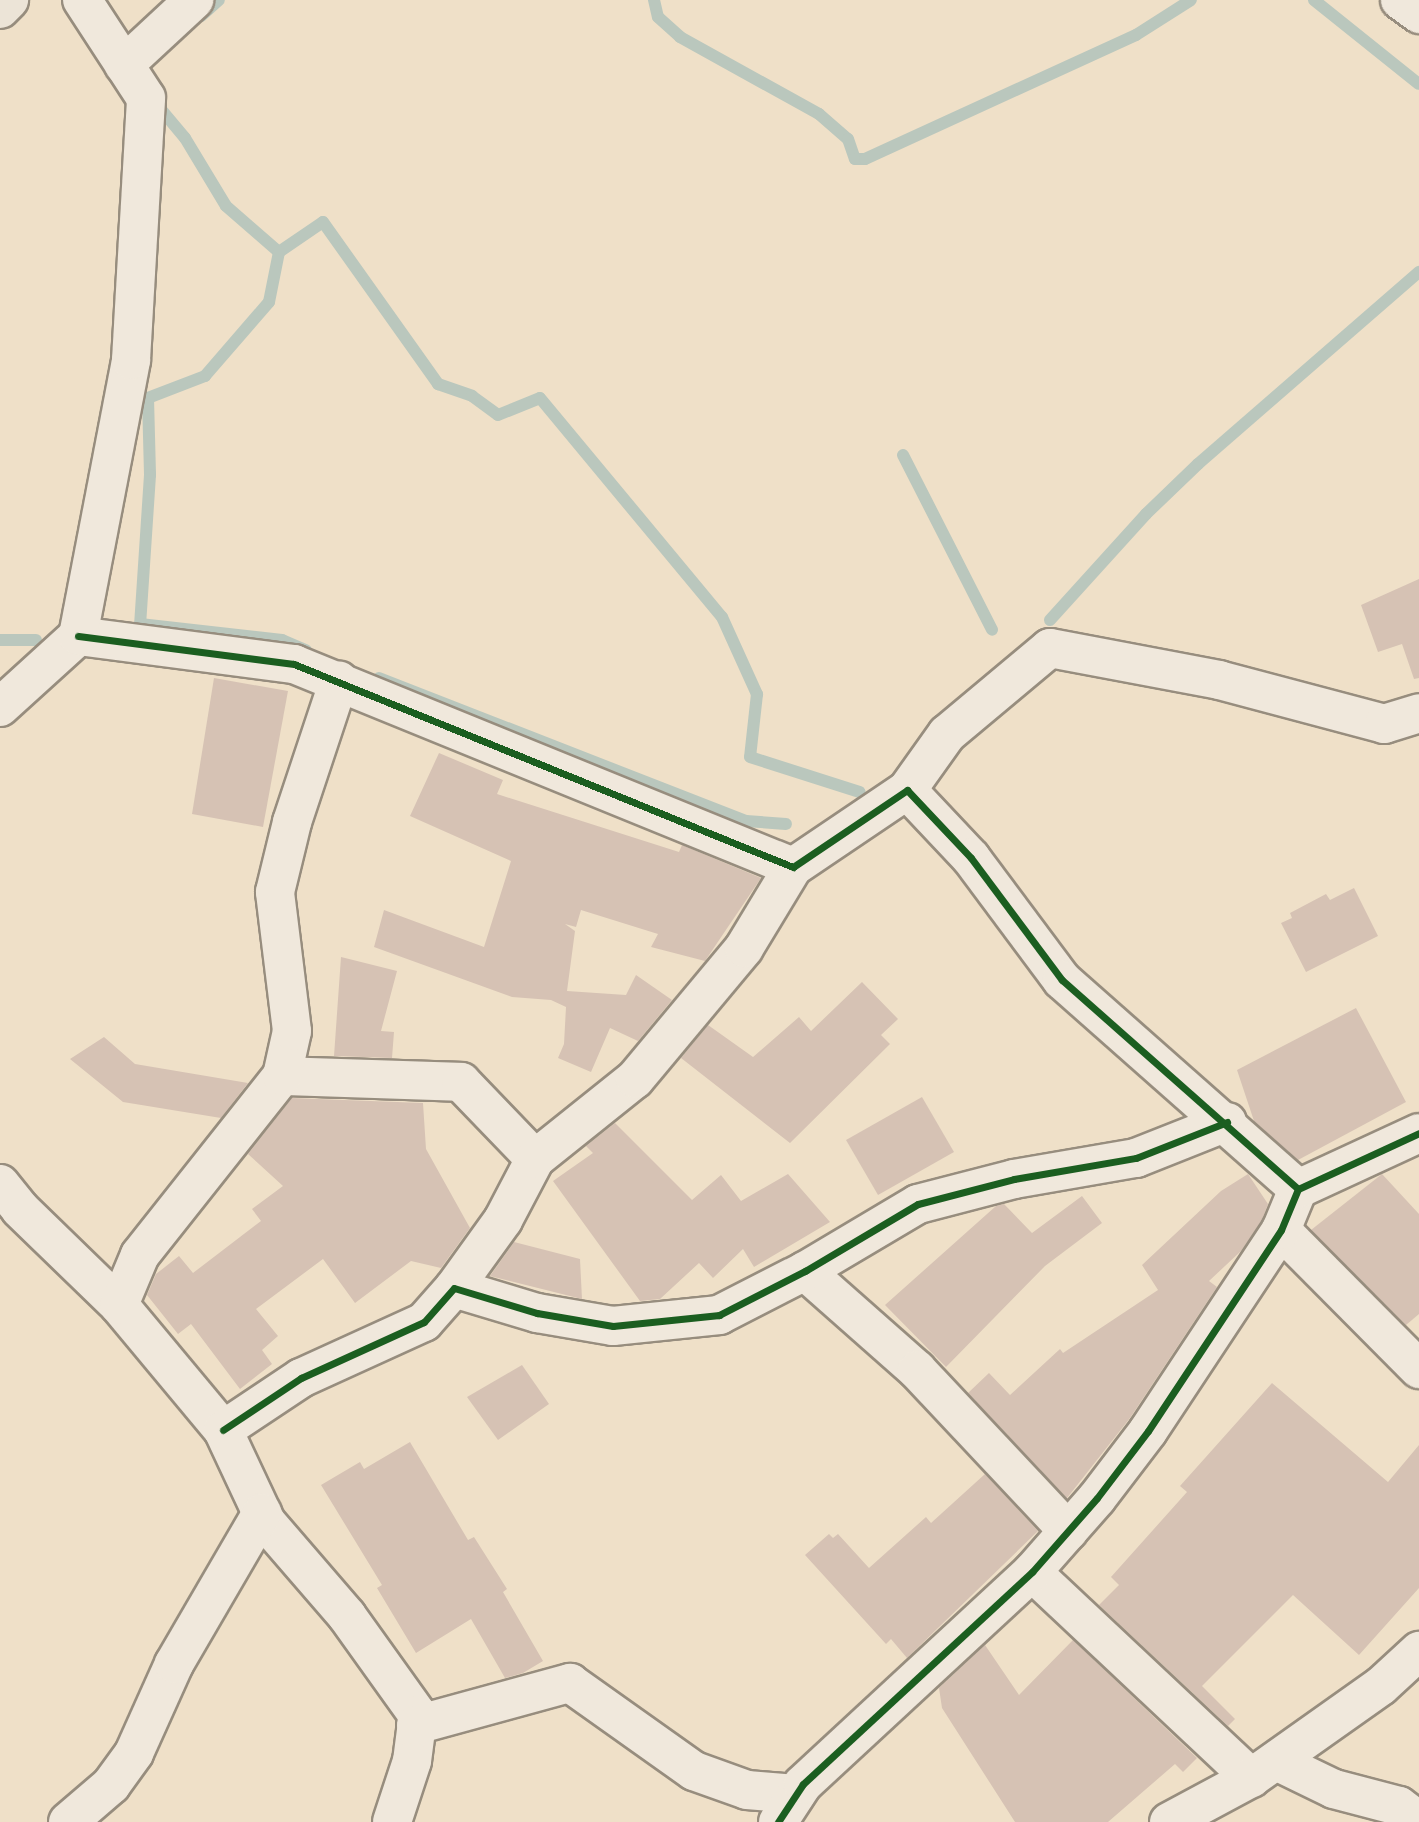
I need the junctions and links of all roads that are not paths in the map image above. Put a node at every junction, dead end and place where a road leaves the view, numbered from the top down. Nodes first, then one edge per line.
1 (9, 0) edge
2 (82, 0) edge
3 (194, 0) edge
4 (1400, 0) edge
5 (0, 9) edge
6 (1419, 14) edge
7 (124, 65) junction
8 (78, 636) junction
9 (339, 681) junction
10 (0, 707) edge
11 (1419, 713) edge
12 (907, 790) junction
13 (793, 867) junction
14 (282, 1076) junction
15 (1227, 1122) junction
16 (1419, 1133) edge
17 (535, 1159) junction
18 (0, 1184) edge
19 (1298, 1189) junction
20 (1281, 1230) junction
21 (805, 1271) junction
22 (454, 1288) junction
23 (119, 1305) junction
24 (1419, 1369) edge
25 (223, 1430) junction
26 (262, 1513) junction
27 (1068, 1531) junction
28 (1032, 1572) junction
29 (1419, 1651) edge
30 (416, 1725) junction
31 (1264, 1770) junction
32 (787, 1808) edge
33 (1419, 1821) edge
34 (68, 1822) edge
35 (392, 1822) edge
36 (1168, 1822) edge

1 - 5 main road
2 - 7 street
3 - 7 street
4 - 6 street
7 - 8 street
8 - 9 street
8 - 10 street
9 - 13 street
9 - 14 street
11 - 12 street
12 - 13 street
12 - 15 street
13 - 17 street
14 - 17 street
14 - 23 street
15 - 19 street
15 - 21 street
16 - 19 street
17 - 22 street
18 - 23 street
19 - 20 street
20 - 24 street
20 - 27 street
21 - 22 street
21 - 27 street
22 - 25 street
23 - 25 street
25 - 26 street
26 - 30 street
26 - 34 street
27 - 28 street
28 - 31 street
28 - 32 street
29 - 31 street
30 - 32 street
30 - 35 street
31 - 33 street
31 - 36 street

